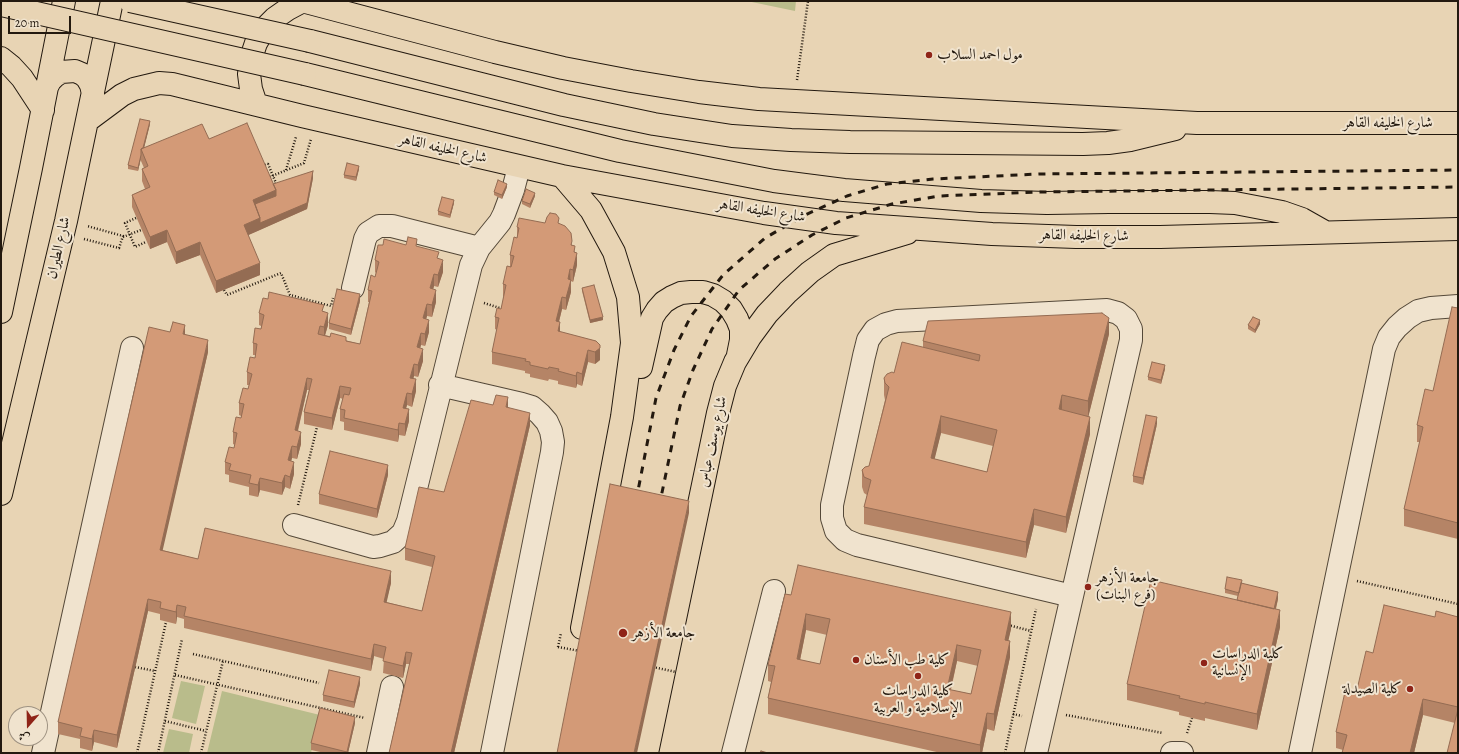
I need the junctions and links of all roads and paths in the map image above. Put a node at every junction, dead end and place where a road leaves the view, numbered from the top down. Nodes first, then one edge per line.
1 (64, 1) edge
2 (112, 1) edge
3 (130, 1) edge
4 (303, 1) edge
5 (808, 1) edge
6 (1, 5) edge
7 (1, 58) edge
8 (47, 87) junction
9 (93, 94) junction
10 (794, 102) junction
11 (256, 104) junction
12 (43, 110) junction
13 (309, 117) junction
14 (87, 120) junction
15 (1197, 123) junction
16 (1458, 123) edge
17 (261, 167) edge
18 (519, 167) junction
19 (286, 170) junction
20 (273, 176) junction
21 (562, 176) junction
22 (265, 179) edge
23 (272, 184) edge
24 (136, 218) edge
25 (64, 227) junction
26 (918, 229) junction
27 (1458, 229) edge
28 (141, 230) edge
29 (1327, 232) junction
30 (130, 234) junction
31 (122, 237) junction
32 (146, 242) edge
33 (479, 248) junction
34 (353, 288) joint
35 (224, 290) edge
36 (1458, 306) edge
37 (1, 312) edge
38 (132, 348) dead end
39 (735, 362) junction
40 (440, 385) junction
41 (622, 417) junction
42 (317, 426) edge
43 (1, 494) edge
44 (294, 525) joint
45 (1337, 576) junction
46 (1041, 589) junction
47 (774, 590) dead end
48 (1072, 596) junction
49 (1458, 604) edge
50 (166, 622) edge
51 (1001, 623) edge
52 (1031, 631) junction
53 (182, 639) dead end
54 (573, 648) dead end
55 (193, 654) dead end
56 (223, 661) junction
57 (649, 666) edge
58 (135, 667) edge
59 (155, 671) junction
60 (676, 672) dead end
61 (175, 675) junction
62 (319, 683) dead end
63 (217, 684) junction
64 (392, 687) dead end
65 (1064, 715) dead end
66 (165, 721) junction
67 (384, 722) junction
68 (206, 731) junction
69 (1155, 732) dead end
70 (43, 753) edge
71 (137, 753) edge
72 (158, 753) edge
73 (201, 753) edge
74 (378, 753) edge
75 (492, 753) edge
76 (647, 753) edge
77 (733, 753) edge
78 (1005, 753) edge
79 (1036, 753) edge
80 (1172, 753) edge
81 (1182, 753) edge
82 (1300, 753) edge

1 - 8 main road
2 - 9 main road, شارع الطيران
3 - 15 main road, bridge
4 - 10 main road
4 - 11 main road
5 - 10 path
6 - 29 main road, bridge
7 - 12 main road
8 - 9 main road
8 - 12 main road
9 - 14 main road, شارع الطيران
10 - 15 main road
11 - 13 main road, شارع الخليفه القاهر
11 - 14 main road, شارع الخليفه القاهر
12 - 37 main road
13 - 18 main road, شارع الخليفه القاهر
13 - 19 path
13 - 19 path
14 - 25 main road, شارع الطيران
15 - 16 main road, شارع الخليفه القاهر
17 - 20 path
18 - 21 main road, شارع الخليفه القاهر
18 - 33 lane
19 - 20 path
20 - 22 path
20 - 23 path
21 - 26 main road, شارع الخليفه القاهر
21 - 41 main road
24 - 30 path
25 - 31 path
25 - 31 path
25 - 43 main road, شارع الطيران
26 - 29 main road, شارع الخليفه القاهر
26 - 39 main road, شارع يوسف عباس
27 - 29 main road, شارع الخليفه القاهر
28 - 30 path
30 - 31 path
30 - 32 path
33 - 34 lane
33 - 40 lane
34 - 35 path
36 - 45 lane
38 - 70 lane
39 - 41 main road
39 - 76 main road, شارع يوسف عباس
40 - 44 lane
40 - 75 lane
41 - 54 main road
42 - 44 path
45 - 49 path
45 - 82 lane
46 - 48 lane
46 - 48 lane
46 - 52 path
47 - 77 lane
48 - 79 lane
50 - 59 path
51 - 52 path
52 - 78 path
53 - 61 path
55 - 56 path
56 - 62 path
56 - 63 path
57 - 60 path, bridge
58 - 59 path
59 - 71 path
61 - 63 path
61 - 66 path
63 - 67 path
63 - 68 path
64 - 67 lane
65 - 69 path
66 - 68 path
66 - 72 path
67 - 74 lane
68 - 73 path
80 - 81 lane

